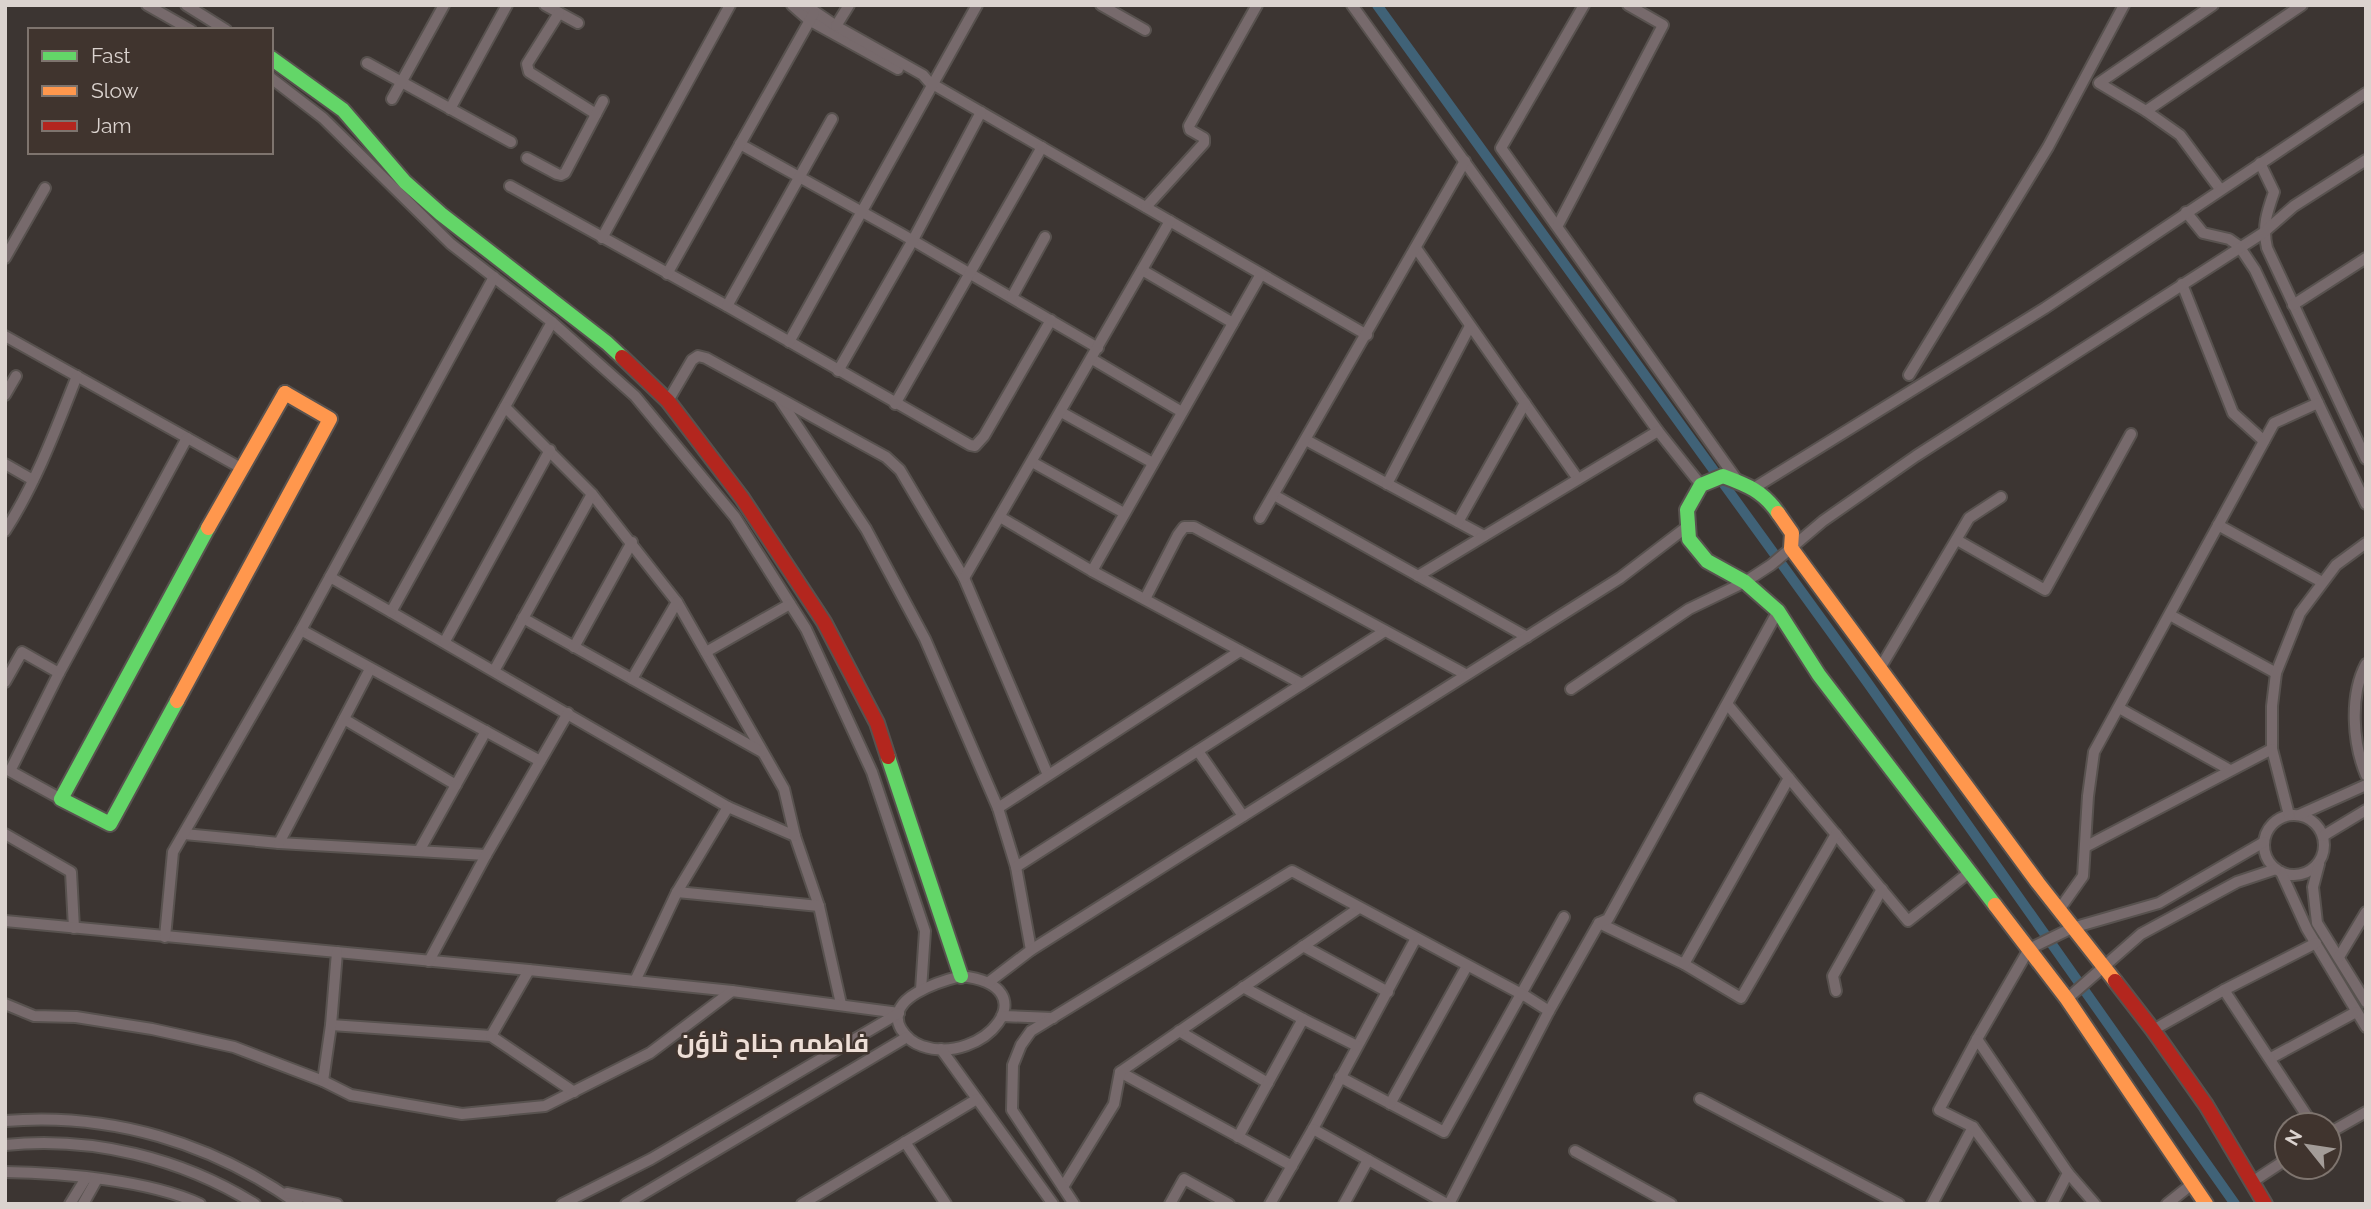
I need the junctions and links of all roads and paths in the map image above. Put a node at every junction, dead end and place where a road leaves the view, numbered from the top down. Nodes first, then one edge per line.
1 (147, 5) edge
2 (186, 5) edge
3 (444, 5) edge
4 (507, 5) edge
5 (545, 5) edge
6 (730, 5) edge
7 (792, 5) edge
8 (805, 5) edge
9 (849, 5) edge
10 (977, 5) edge
11 (1101, 5) edge
12 (1257, 5) edge
13 (1352, 5) edge
14 (1584, 5) edge
15 (1628, 5) edge
16 (2124, 5) edge
17 (2213, 5) edge
18 (2302, 5) edge
19 (559, 13) junction
20 (811, 16) junction
21 (578, 23) dead end
22 (836, 26) junction
23 (187, 28) edge
24 (223, 28) edge
25 (1145, 30) dead end
26 (273, 59) edge
27 (367, 64) dead end
28 (273, 80) edge
29 (401, 83) junction
30 (931, 84) junction
31 (2366, 93) edge
32 (392, 99) dead end
33 (603, 101) dead end
34 (450, 109) junction
35 (2146, 111) junction
36 (981, 113) junction
37 (596, 114) junction
38 (832, 120) dead end
39 (511, 142) dead end
40 (740, 144) junction
41 (1042, 147) junction
42 (527, 158) dead end
43 (2366, 160) edge
44 (1465, 162) junction
45 (2260, 163) junction
46 (799, 177) junction
47 (510, 187) dead end
48 (45, 188) dead end
49 (2220, 189) junction
50 (1146, 207) junction
51 (862, 212) junction
52 (2186, 212) junction
53 (1170, 221) junction
54 (1558, 225) junction
55 (2263, 233) junction
56 (1045, 237) dead end
57 (602, 238) junction
58 (913, 240) junction
59 (2239, 246) junction
60 (1416, 248) junction
61 (5, 258) edge
62 (2366, 258) edge
63 (1142, 270) junction
64 (970, 273) junction
65 (667, 274) junction
66 (1262, 274) junction
67 (494, 277) junction
68 (2182, 284) junction
69 (1012, 297) junction
70 (2293, 305) junction
71 (727, 306) junction
72 (1051, 320) junction
73 (552, 321) junction
74 (1233, 323) junction
75 (1471, 326) junction
76 (1367, 335) junction
77 (5, 336) edge
78 (789, 342) junction
79 (1098, 348) junction
80 (1092, 359) junction
81 (838, 371) junction
82 (1909, 375) dead end
83 (16, 376) dead end
84 (77, 376) junction
85 (5, 395) edge
86 (778, 397) junction
87 (668, 401) junction
88 (1525, 403) junction
89 (2318, 403) junction
90 (895, 404) junction
91 (505, 407) junction
92 (1061, 412) junction
93 (1182, 412) junction
94 (1658, 431) junction
95 (2131, 433) dead end
96 (187, 438) junction
97 (1306, 440) junction
98 (2264, 441) junction
99 (550, 450) junction
100 (2366, 459) edge
101 (1032, 463) junction
102 (1153, 463) junction
103 (5, 464) edge
104 (241, 468) junction
105 (1578, 479) junction
106 (33, 480) junction
107 (1737, 480) junction
108 (1387, 484) junction
109 (1701, 485) junction
110 (1754, 488) junction
111 (592, 494) junction
112 (1274, 495) junction
113 (2001, 497) dead end
114 (2366, 504) edge
115 (1124, 513) junction
116 (1000, 517) junction
117 (1260, 518) dead end
118 (1458, 522) junction
119 (2218, 525) junction
120 (1688, 526) junction
121 (5, 531) edge
122 (1484, 536) junction
123 (1957, 540) junction
124 (632, 542) junction
125 (2366, 543) edge
126 (1791, 548) junction
127 (1091, 571) junction
128 (1418, 576) junction
129 (330, 578) junction
130 (964, 578) junction
131 (1745, 582) junction
132 (2322, 582) junction
133 (1144, 600) junction
134 (677, 602) junction
135 (790, 604) junction
136 (1778, 611) junction
137 (391, 612) junction
138 (2170, 615) junction
139 (523, 618) junction
140 (301, 630) junction
141 (1385, 631) junction
142 (1527, 637) junction
143 (444, 641) junction
144 (575, 647) junction
145 (1240, 651) junction
146 (706, 652) junction
147 (2366, 664) edge
148 (370, 668) junction
149 (1879, 670) junction
150 (494, 671) junction
151 (59, 673) junction
152 (2276, 673) junction
153 (1465, 674) junction
154 (632, 679) junction
155 (5, 682) edge
156 (1302, 684) junction
157 (1571, 689) dead end
158 (1728, 705) junction
159 (2119, 708) junction
160 (568, 713) junction
161 (344, 719) junction
162 (486, 731) junction
163 (2272, 749) junction
164 (1198, 751) junction
165 (764, 754) junction
166 (540, 761) junction
167 (7, 769) edge
168 (2230, 770) junction
169 (1048, 775) junction
170 (2366, 775) edge
171 (1789, 778) junction
172 (456, 785) junction
173 (2366, 785) edge
174 (61, 799) junction
175 (728, 807) junction
176 (998, 808) junction
177 (2366, 810) edge
178 (2294, 815) junction
179 (1243, 816) junction
180 (5, 834) edge
181 (184, 834) junction
182 (1836, 834) junction
183 (795, 836) junction
184 (2323, 836) junction
185 (2264, 842) junction
186 (279, 843) junction
187 (2085, 847) junction
188 (419, 851) junction
189 (486, 855) junction
190 (2320, 862) junction
191 (1016, 867) junction
192 (1970, 871) junction
193 (2279, 871) junction
194 (1882, 889) junction
195 (677, 892) junction
196 (819, 906) junction
197 (1359, 908) junction
198 (2059, 911) junction
199 (2366, 912) edge
200 (1563, 917) dead end
201 (5, 921) edge
202 (1600, 923) junction
203 (74, 928) junction
204 (2072, 928) junction
205 (165, 937) junction
206 (1416, 938) junction
207 (2316, 943) junction
208 (1303, 946) junction
209 (2029, 949) junction
210 (1031, 950) junction
211 (337, 951) junction
212 (2339, 957) junction
213 (429, 961) junction
214 (1684, 964) junction
215 (1467, 966) junction
216 (2102, 966) junction
217 (529, 970) junction
218 (961, 976) junction
219 (635, 981) junction
220 (989, 982) junction
221 (1243, 987) junction
222 (921, 990) junction
223 (2224, 990) junction
224 (732, 991) junction
225 (1836, 991) dead end
226 (1388, 992) junction
227 (1521, 994) junction
228 (2067, 999) junction
229 (2366, 1002) edge
230 (5, 1004) edge
231 (841, 1004) junction
232 (1549, 1011) junction
233 (899, 1013) junction
234 (2356, 1013) junction
235 (1002, 1016) junction
236 (1056, 1018) junction
237 (1303, 1019) junction
238 (331, 1025) junction
239 (2366, 1027) edge
240 (2153, 1030) junction
241 (1179, 1031) junction
242 (491, 1036) junction
243 (907, 1037) junction
244 (1977, 1039) junction
245 (1357, 1046) junction
246 (941, 1049) junction
247 (2271, 1058) junction
248 (1120, 1072) junction
249 (1340, 1077) junction
250 (323, 1081) junction
251 (1268, 1083) junction
252 (574, 1091) junction
253 (1700, 1098) dead end
254 (977, 1099) junction
255 (1390, 1104) junction
256 (2304, 1111) edge
257 (2366, 1112) edge
258 (5, 1119) edge
259 (2343, 1125) edge
260 (1973, 1127) junction
261 (1313, 1129) junction
262 (1238, 1137) junction
263 (905, 1142) junction
264 (5, 1145) edge
265 (1575, 1151) dead end
266 (1368, 1160) junction
267 (1292, 1166) junction
268 (2273, 1168) edge
269 (5, 1172) edge
270 (2068, 1172) junction
271 (91, 1179) junction
272 (2252, 1182) junction
273 (2192, 1184) junction
274 (1063, 1187) junction
275 (281, 1192) junction
276 (70, 1204) edge
277 (83, 1204) edge
278 (200, 1204) edge
279 (255, 1204) edge
280 (298, 1204) edge
281 (337, 1204) edge
282 (562, 1204) edge
283 (626, 1204) edge
284 (802, 1204) edge
285 (946, 1204) edge
286 (1053, 1204) edge
287 (1074, 1204) edge
288 (1170, 1204) edge
289 (1229, 1204) edge
290 (1270, 1204) edge
291 (1344, 1204) edge
292 (1448, 1204) edge
293 (1671, 1204) edge
294 (1899, 1204) edge
295 (1932, 1204) edge
296 (2030, 1204) edge
297 (2052, 1204) edge
298 (2095, 1204) edge
299 (2167, 1204) edge
300 (2206, 1204) edge
301 (2265, 1204) edge

1 - 23 street
2 - 24 street
3 - 29 street
4 - 34 street
5 - 19 street
6 - 57 street
7 - 20 street
8 - 20 street
9 - 22 street
10 - 30 street
11 - 25 street
12 - 50 street
13 - 44 street
14 - 54 street
15 - 54 street
16 - 82 street
17 - 35 street
18 - 35 street
19 - 21 street
19 - 37 street
20 - 22 street
20 - 30 street
20 - 40 street
22 - 30 street
26 - 87 street
27 - 29 street
28 - 67 street
29 - 32 street
29 - 34 street
30 - 36 street
30 - 51 street
31 - 45 street
33 - 37 street
34 - 39 street
35 - 49 street
36 - 41 street
36 - 58 street
37 - 42 street
38 - 46 street
40 - 46 street
40 - 65 street
41 - 50 street
41 - 64 street
43 - 55 street
44 - 60 street
44 - 94 street
45 - 49 street
45 - 55 street
46 - 51 street
46 - 71 street
47 - 57 street
48 - 61 street
49 - 52 street
50 - 53 street
51 - 58 street
51 - 78 street
52 - 59 street
52 - 110 street
53 - 63 street
53 - 66 street
54 - 107 street
55 - 59 street
55 - 70 street
56 - 69 street
57 - 65 street
58 - 64 street
58 - 81 street
59 - 68 street
59 - 89 street
60 - 75 street
60 - 76 street
62 - 70 street
63 - 74 street
63 - 79 street
64 - 69 street
64 - 90 street
65 - 71 street
66 - 74 street
66 - 76 street
67 - 73 street
67 - 129 street
68 - 98 street
68 - 126 street
69 - 72 street
70 - 100 street
71 - 78 street
72 - 79 street
72 - 90 street
73 - 91 street
73 - 135 street
74 - 93 street
75 - 88 street
75 - 108 street
76 - 97 street
77 - 84 street
78 - 81 street
79 - 80 street
80 - 92 street
80 - 93 street
81 - 90 street
83 - 85 street
84 - 96 street
84 - 106 street
86 - 87 street
86 - 130 street
86 - 176 street
87 - 218 street
88 - 105 street
88 - 118 street
89 - 98 street
89 - 114 street
91 - 99 street
91 - 137 street
92 - 101 street
92 - 102 street
93 - 102 street
94 - 105 street
94 - 109 street
95 - 123 street
96 - 104 street
96 - 151 street
97 - 108 street
97 - 112 street
98 - 119 street
99 - 111 street
99 - 143 street
101 - 115 street
101 - 116 street
102 - 115 street
103 - 106 street
104 - 174 street
104 - 174 street
105 - 122 street
106 - 121 street
107 - 109 street
107 - 110 street
108 - 118 street
109 - 120 street
110 - 126 street
111 - 124 street
111 - 139 street
112 - 117 street
112 - 128 street
113 - 123 street
115 - 127 street
116 - 127 street
116 - 130 street
118 - 122 street
119 - 132 street
119 - 138 street
120 - 131 street
120 - 142 street
122 - 128 street
123 - 149 street
124 - 134 street
124 - 144 street
125 - 132 street
126 - 131 street
126 - 149 street
127 - 133 street
128 - 142 street
129 - 137 street
129 - 140 street
130 - 169 street
131 - 136 street
131 - 157 street
132 - 152 street
133 - 141 street
133 - 145 street
134 - 146 street
134 - 154 street
135 - 146 street
135 - 222 street
136 - 158 street
136 - 192 street
137 - 143 street
138 - 152 street
138 - 159 street
139 - 144 street
139 - 150 street
140 - 148 street
140 - 181 street
141 - 153 street
141 - 156 street
142 - 153 street
143 - 150 street
144 - 154 street
145 - 156 street
145 - 169 street
146 - 165 street
147 - 170 street
148 - 161 street
148 - 162 street
149 - 198 street
150 - 160 street
151 - 155 street
151 - 167 street
152 - 163 street
153 - 179 street
154 - 165 street
156 - 164 street
158 - 171 street
158 - 202 street
159 - 168 street
159 - 187 street
160 - 166 street
160 - 175 street
161 - 172 street
161 - 186 street
162 - 166 street
162 - 172 street
163 - 168 street
163 - 178 street
164 - 179 street
164 - 191 street
165 - 183 street
166 - 189 street
167 - 174 street
168 - 187 street
169 - 176 street
171 - 182 street
171 - 214 street
172 - 188 street
173 - 178 street
175 - 183 street
175 - 195 street
176 - 191 street
177 - 184 street
178 - 184 street
178 - 185 street
179 - 210 street
180 - 203 street
181 - 186 street
181 - 205 street
182 - 194 street
182 - 214 street
183 - 196 street
184 - 190 street
185 - 193 street
185 - 204 street
186 - 188 street
187 - 198 street
188 - 189 street
189 - 213 street
190 - 193 street
190 - 212 street
191 - 210 street
192 - 194 street
192 - 209 street
193 - 207 street
193 - 216 street
194 - 225 street
195 - 196 street
195 - 219 street
196 - 231 street
197 - 206 street
197 - 208 street
197 - 236 street
198 - 204 street
199 - 212 street
200 - 227 street
201 - 203 street
202 - 214 street
202 - 232 street
203 - 205 street
204 - 209 street
204 - 216 street
205 - 211 street
206 - 215 street
206 - 226 street
207 - 223 street
207 - 234 street
208 - 221 street
208 - 226 street
209 - 228 street
209 - 244 street
210 - 220 street
211 - 213 street
211 - 238 street
212 - 229 street
213 - 217 street
215 - 227 street
215 - 255 street
216 - 228 street
216 - 240 street
217 - 219 street
217 - 242 street
218 - 220 street
218 - 222 street
219 - 224 street
220 - 235 street
221 - 237 street
221 - 241 street
222 - 233 street
223 - 240 street
223 - 247 street
224 - 231 street
224 - 252 street
226 - 245 street
227 - 232 street
227 - 255 street
228 - 273 street
230 - 250 street
231 - 233 street
232 - 292 street
233 - 243 street
233 - 282 street
234 - 239 street
234 - 247 street
235 - 236 street
235 - 246 street
236 - 274 street
237 - 245 street
237 - 251 street
238 - 242 street
238 - 250 street
240 - 272 street
241 - 248 street
241 - 251 street
242 - 252 street
243 - 246 street
243 - 283 street
244 - 260 street
244 - 270 street
245 - 249 street
246 - 254 street
247 - 256 street
248 - 262 street
248 - 274 street
249 - 255 street
249 - 261 street
250 - 252 street
251 - 262 street
253 - 294 street
254 - 263 street
254 - 286 street
257 - 259 street
258 - 275 street
260 - 295 street
260 - 296 street
261 - 266 street
261 - 267 street
262 - 267 street
263 - 284 street
263 - 285 street
264 - 279 street
265 - 293 street
266 - 291 street
266 - 292 street
267 - 290 street
268 - 272 street
269 - 271 street
270 - 297 street
270 - 298 street
271 - 276 street
271 - 277 street
271 - 278 street
272 - 301 street
273 - 299 street
273 - 300 street
274 - 287 street
275 - 280 street
275 - 281 street
288 - 289 street

